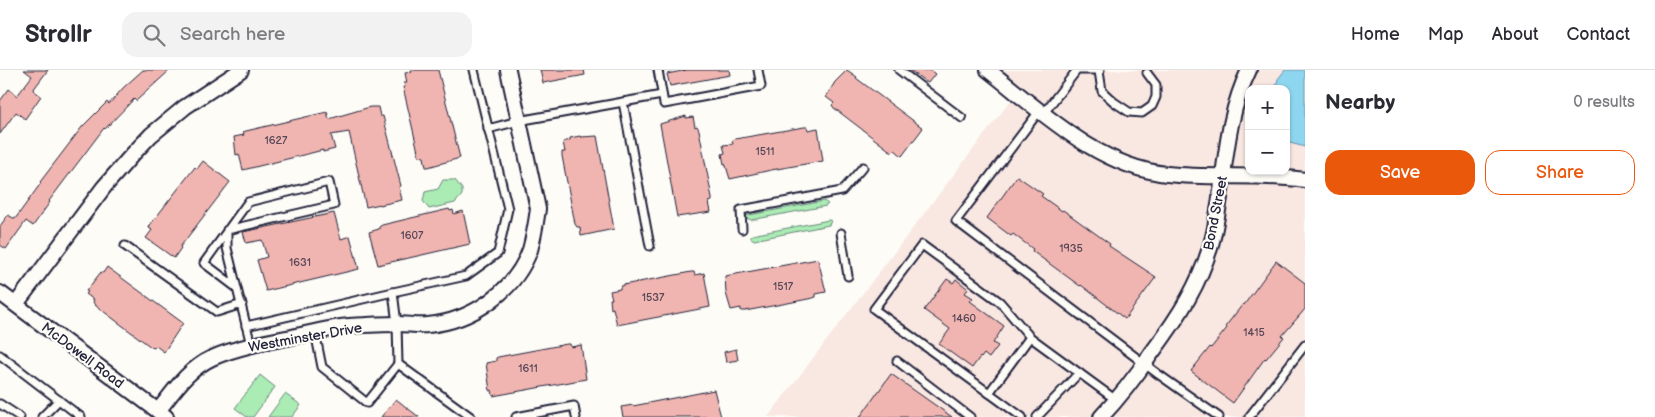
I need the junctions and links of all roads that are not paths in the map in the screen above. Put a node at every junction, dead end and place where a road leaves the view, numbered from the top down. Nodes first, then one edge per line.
1 (241, 70) edge
2 (474, 70) edge
3 (508, 70) edge
4 (658, 70) edge
5 (758, 70) edge
6 (899, 70) edge
7 (988, 70) edge
8 (1099, 70) edge
9 (1249, 70) edge
10 (1147, 73) dead end
11 (662, 95) junction
12 (623, 102) junction
13 (1042, 112) junction
14 (962, 118) dead end
15 (518, 121) junction
16 (488, 128) junction
17 (863, 167) dead end
18 (1223, 176) junction
19 (1305, 180) edge
20 (742, 229) dead end
21 (227, 230) junction
22 (841, 233) dead end
23 (124, 246) dead end
24 (650, 246) dead end
25 (848, 276) dead end
26 (238, 288) junction
27 (0, 292) edge
28 (393, 292) junction
29 (16, 304) junction
30 (242, 304) junction
31 (397, 324) junction
32 (246, 326) junction
33 (315, 332) junction
34 (1030, 337) junction
35 (1305, 345) edge
36 (251, 346) junction
37 (0, 355) edge
38 (897, 361) dead end
39 (1145, 363) junction
40 (398, 364) junction
41 (1080, 373) junction
42 (989, 393) junction
43 (59, 400) junction
44 (1116, 400) junction
45 (0, 404) edge
46 (159, 415) edge
47 (20, 417) edge
48 (42, 417) edge
49 (81, 417) edge
50 (470, 417) edge
51 (516, 417) edge
52 (576, 417) edge
53 (970, 417) edge
54 (1022, 417) edge
55 (1037, 417) edge
56 (1101, 417) edge
57 (1219, 417) edge
58 (1249, 417) edge

1 - 29 street
2 - 16 lane
3 - 15 street, Westminster Drive
4 - 11 lane
5 - 11 lane
6 - 14 lane
7 - 13 street
8 - 10 lane
8 - 13 lane
9 - 18 street, Bond Street
11 - 12 lane
12 - 15 lane
12 - 24 lane
13 - 18 street
13 - 39 lane
15 - 16 lane
15 - 31 street, Westminster Drive
16 - 28 lane
17 - 20 lane
18 - 19 street
18 - 39 street, Bond Street
21 - 21 lane
21 - 26 lane
21 - 26 lane
22 - 25 lane
23 - 30 lane
26 - 30 lane
27 - 29 street, McDowell Road
28 - 31 lane
28 - 32 lane
29 - 46 street, McDowell Road
30 - 32 lane
31 - 33 street, Westminster Drive
31 - 40 lane
32 - 36 lane
33 - 36 street, Westminster Drive
33 - 40 lane
34 - 41 lane
34 - 42 lane
34 - 42 lane
35 - 58 lane
36 - 46 street, Westminster Drive
37 - 43 lane
38 - 53 lane
39 - 44 street, Bond Street
39 - 57 lane
40 - 50 lane
41 - 44 lane
41 - 55 lane
42 - 54 lane
43 - 48 lane
43 - 49 lane
44 - 56 street, Bond Street
45 - 47 lane
51 - 52 lane

